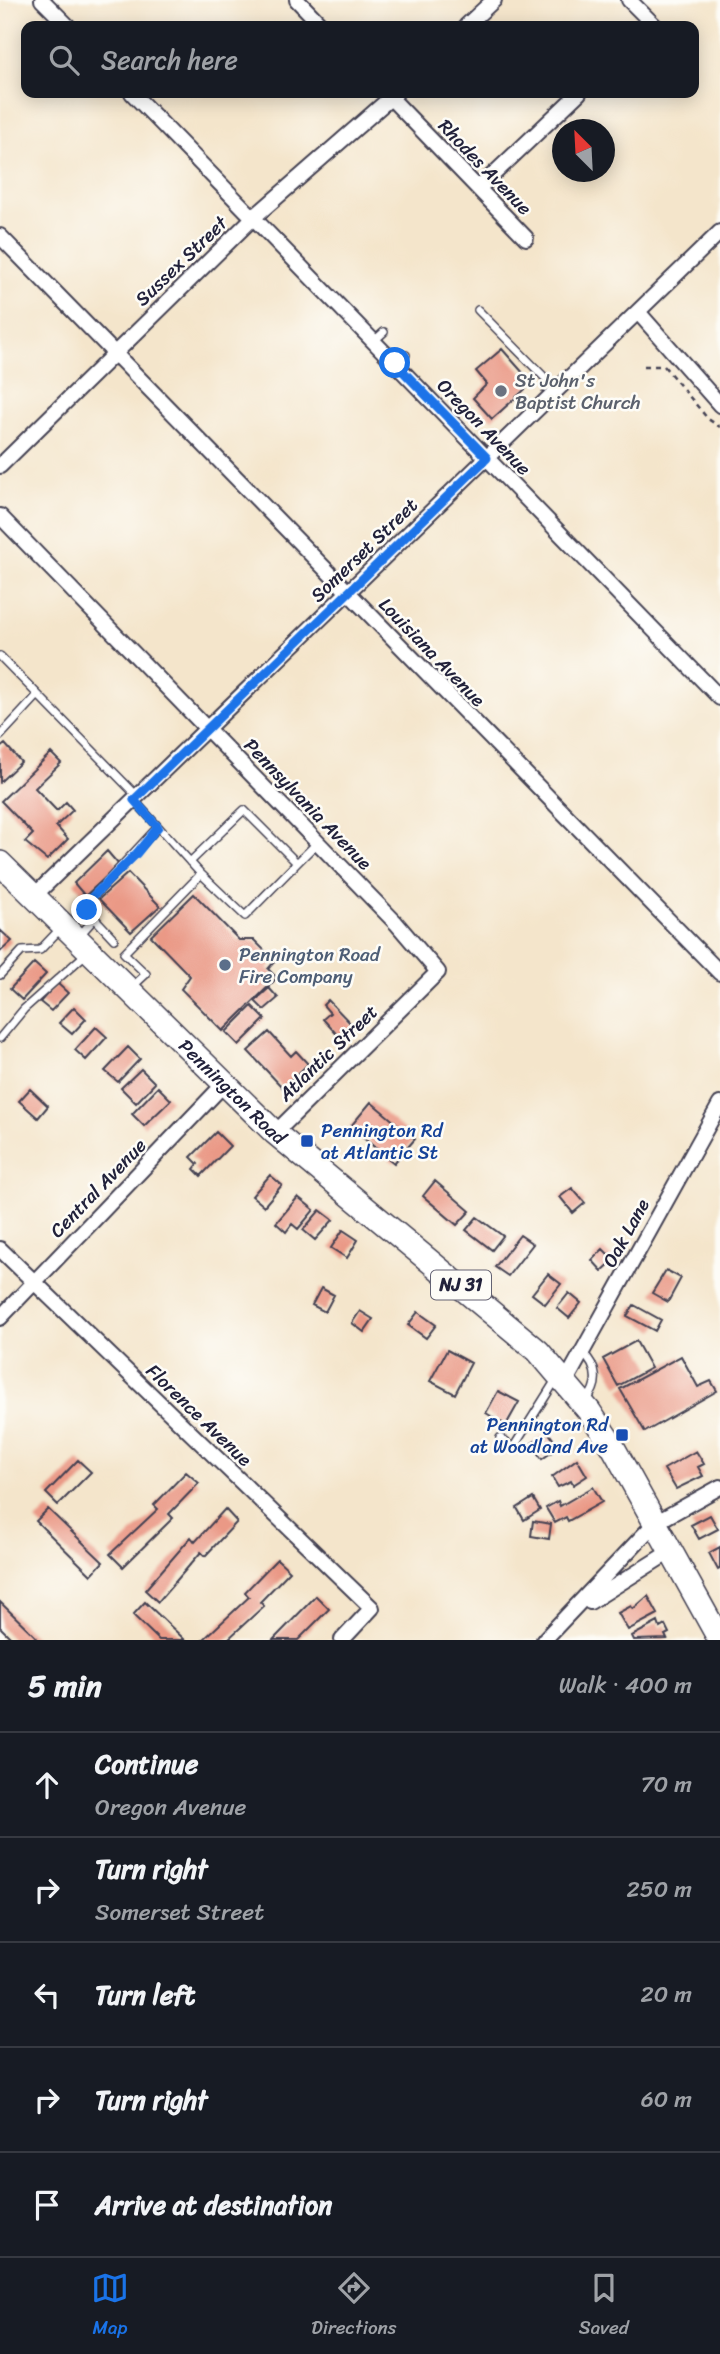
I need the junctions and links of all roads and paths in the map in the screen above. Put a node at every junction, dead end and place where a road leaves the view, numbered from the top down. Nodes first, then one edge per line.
1 (42, 0) edge
2 (297, 0) edge
3 (494, 0) edge
4 (629, 0) edge
5 (63, 21) edge
6 (317, 21) edge
7 (471, 21) edge
8 (648, 21) edge
9 (137, 98) edge
10 (387, 98) edge
11 (395, 98) edge
12 (574, 98) edge
13 (479, 188) junction
14 (253, 218) junction
15 (720, 232) edge
16 (0, 236) edge
17 (526, 238) dead end
18 (478, 310) dead end
19 (638, 312) junction
20 (114, 354) junction
21 (644, 366) dead end
22 (557, 390) junction
23 (720, 405) edge
24 (720, 428) edge
25 (487, 458) junction
26 (0, 466) edge
27 (0, 516) edge
28 (348, 592) junction
29 (0, 656) edge
30 (38, 695) junction
31 (720, 698) edge
32 (208, 728) junction
33 (0, 736) edge
34 (135, 798) junction
35 (158, 827) junction
36 (318, 842) junction
37 (190, 862) junction
38 (0, 863) edge
39 (298, 863) junction
40 (201, 874) junction
41 (34, 896) junction
42 (95, 918) junction
43 (76, 939) junction
44 (114, 939) dead end
45 (439, 972) joint
46 (720, 974) edge
47 (0, 975) edge
48 (128, 991) junction
49 (0, 1038) edge
50 (223, 1085) junction
51 (720, 1104) edge
52 (275, 1133) junction
53 (0, 1249) edge
54 (34, 1282) junction
55 (0, 1318) edge
56 (582, 1352) junction
57 (562, 1378) junction
58 (583, 1404) junction
59 (500, 1438) dead end
60 (720, 1487) edge
61 (655, 1523) junction
62 (671, 1551) junction
63 (573, 1612) junction
64 (342, 1640) edge
65 (544, 1640) edge
66 (720, 1640) edge

1 - 5 street
2 - 6 street
3 - 7 street
4 - 8 street
9 - 14 street, Oregon Avenue
10 - 14 street, Sussex Street
11 - 13 street, Rhodes Avenue
12 - 13 street
13 - 17 street, Rhodes Avenue
14 - 20 street, Sussex Street
14 - 25 street, Oregon Avenue
15 - 19 street, Somerset Street
16 - 20 street, Louisiana Avenue
18 - 22 lane
19 - 22 street, Somerset Street
19 - 23 street
20 - 26 street, Sussex Street
20 - 28 street, Louisiana Avenue
21 - 24 path
22 - 25 street, Somerset Street
25 - 28 street, Somerset Street
25 - 31 street, Oregon Avenue
27 - 32 street, Pennsylvania Avenue
28 - 32 street, Somerset Street
28 - 46 street, Louisiana Avenue
29 - 30 lane
30 - 33 lane
30 - 34 lane
32 - 34 street, Somerset Street
32 - 36 street, Pennsylvania Avenue
34 - 35 lane
34 - 41 street, Somerset Street
35 - 37 lane
35 - 42 lane
36 - 39 lane
36 - 45 street, Pennsylvania Avenue
37 - 39 lane
37 - 40 lane
38 - 41 main road, Pennington Road / NJ 31
39 - 40 lane
40 - 48 lane
41 - 43 main road, Pennington Road / NJ 31
42 - 43 lane
42 - 44 lane
43 - 47 lane
43 - 48 main road, Pennington Road / NJ 31
43 - 49 lane
45 - 52 street, Atlantic Street
48 - 50 main road, Pennington Road / NJ 31
50 - 52 main road, Pennington Road / NJ 31
50 - 54 street, Central Avenue
51 - 56 street, Oak Lane
52 - 57 main road, Pennington Road / NJ 31
53 - 54 street, Florence Avenue
54 - 55 street, Central Avenue
54 - 64 street, Florence Avenue
56 - 57 street, Oak Lane
56 - 58 lane
57 - 58 main road, Pennington Road / NJ 31
57 - 59 lane
58 - 61 main road, Pennington Road / NJ 31
60 - 61 street
61 - 62 main road, Pennington Road / NJ 31
61 - 63 street
62 - 63 street
62 - 66 main road, Pennington Road / NJ 31
63 - 65 street

